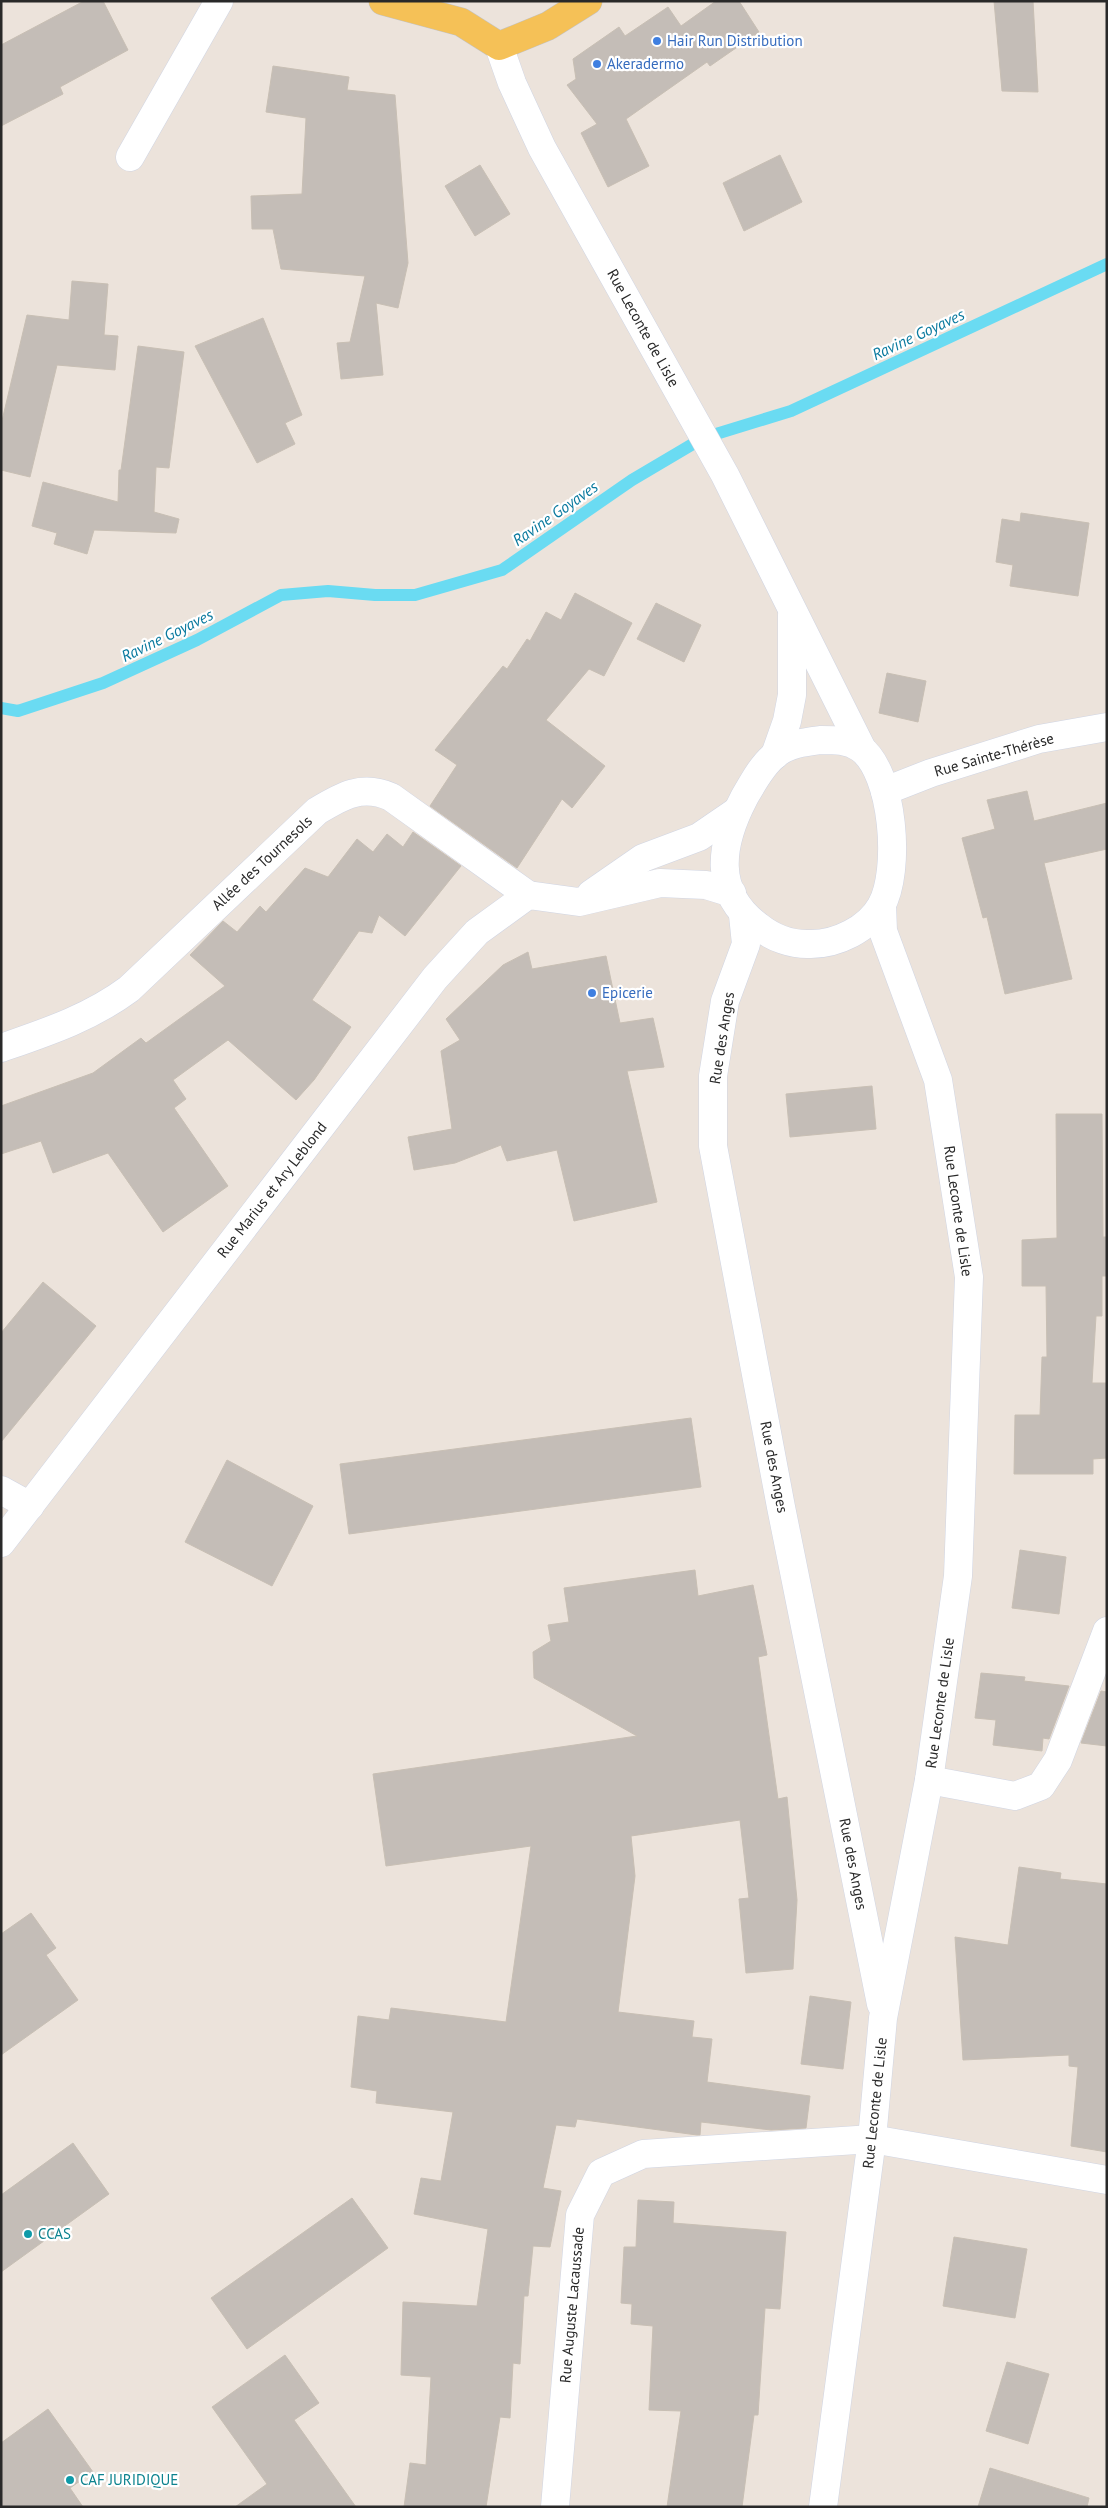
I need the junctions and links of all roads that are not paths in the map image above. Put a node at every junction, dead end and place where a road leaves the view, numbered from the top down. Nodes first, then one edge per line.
1 (219, 1) edge
2 (384, 1) edge
3 (588, 1) edge
4 (500, 46) junction
5 (130, 157) dead end
6 (792, 608) junction
7 (1107, 727) edge
8 (862, 749) junction
9 (775, 754) junction
10 (884, 791) junction
11 (737, 811) junction
12 (528, 895) junction
13 (579, 902) junction
14 (738, 904) junction
15 (882, 905) junction
16 (1, 1048) edge
17 (1, 1490) edge
18 (30, 1506) junction
19 (1, 1543) edge
20 (1107, 1631) edge
21 (929, 1780) junction
22 (883, 2018) junction
23 (872, 2139) junction
24 (1107, 2180) edge
25 (555, 2507) edge
26 (823, 2507) edge

1 - 5 street
2 - 4 main road
3 - 4 main road
4 - 6 street, Rue Leconte de Lisle
6 - 8 street, Rue Leconte de Lisle
6 - 9 street, Rue Leconte de Lisle
7 - 10 street, Rue Sainte-Thérèse
8 - 9 street
8 - 10 street, Rue Leconte de Lisle
9 - 11 street, Rue des Anges
10 - 15 street, Rue Leconte de Lisle
11 - 13 street
11 - 14 street, Rue des Anges
12 - 13 street
12 - 16 street, Allée des Tournesols
12 - 18 street, Rue Marius et Ary Leblond
13 - 14 street
14 - 15 street
14 - 22 street, Rue des Anges
15 - 21 street, Rue Leconte de Lisle
17 - 18 street
18 - 19 street, Rue Marius et Ary Leblond
20 - 21 street
21 - 22 street, Rue Leconte de Lisle
22 - 23 street, Rue Leconte de Lisle
23 - 24 street, Rue Auguste Lacaussade
23 - 25 street, Rue Auguste Lacaussade
23 - 26 street, Rue Leconte de Lisle

